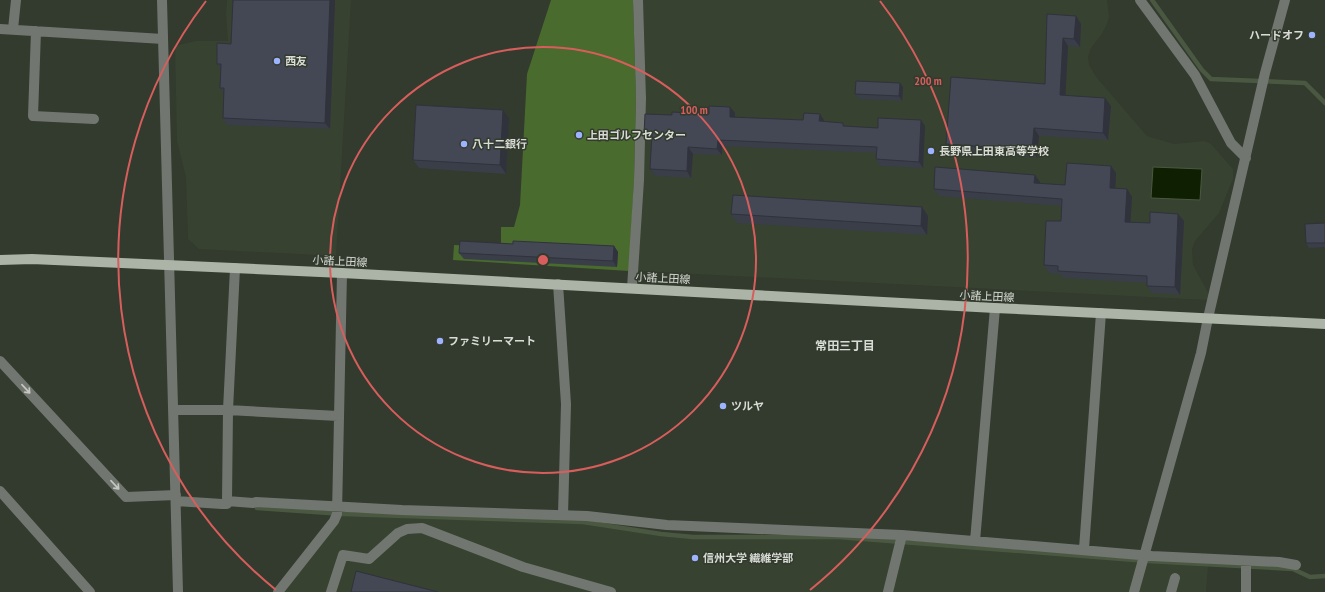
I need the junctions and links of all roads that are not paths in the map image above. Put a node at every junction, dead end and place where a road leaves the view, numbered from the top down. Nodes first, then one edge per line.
1 (16, 0) edge
2 (162, 0) edge
3 (638, 0) edge
4 (1140, 0) edge
5 (1285, 0) edge
6 (0, 29) edge
7 (13, 29) junction
8 (36, 31) junction
9 (163, 39) junction
10 (94, 119) dead end
11 (1246, 158) junction
12 (0, 260) edge
13 (169, 266) junction
14 (235, 268) junction
15 (342, 273) junction
16 (558, 284) junction
17 (632, 288) junction
18 (995, 308) junction
19 (1101, 313) junction
20 (1208, 318) junction
21 (1325, 324) edge
22 (0, 361) edge
23 (174, 410) junction
24 (228, 410) junction
25 (338, 416) junction
26 (0, 491) edge
27 (176, 498) junction
28 (226, 501) junction
29 (337, 511) junction
30 (563, 515) junction
31 (901, 539) junction
32 (975, 541) junction
33 (1084, 549) junction
34 (1143, 559) junction
35 (1246, 565) junction
36 (1296, 565) dead end
37 (1175, 578) dead end
38 (90, 592) edge
39 (178, 592) edge
40 (278, 592) edge
41 (331, 592) edge
42 (611, 592) edge
43 (888, 592) edge
44 (1134, 592) edge
45 (1172, 592) edge
46 (1246, 592) edge

1 - 7 street
2 - 9 street
3 - 17 street
4 - 11 street
5 - 11 street
6 - 7 street
7 - 8 street
8 - 9 street
8 - 10 street
9 - 13 street
11 - 20 street
12 - 13 main road, 小諸上田線
13 - 14 main road, 小諸上田線
13 - 23 street
14 - 15 main road, 小諸上田線
14 - 24 street
15 - 16 main road, 小諸上田線
15 - 25 street
16 - 17 main road, 小諸上田線
16 - 30 street
17 - 18 main road, 小諸上田線
18 - 19 main road, 小諸上田線
18 - 32 street
19 - 20 main road, 小諸上田線
19 - 33 street
20 - 21 main road, 小諸上田線
20 - 34 street
22 -> 27 street
23 - 24 street
23 - 27 street
24 - 25 street
24 - 28 street
25 - 29 street
26 - 38 street
27 - 28 street
27 - 39 street
28 - 29 street
29 - 30 street
29 - 40 street
30 - 31 street
31 - 32 street
31 - 43 street
32 - 33 street
33 - 34 street
34 - 35 street
34 - 44 street
35 - 36 street
35 - 46 street
37 - 45 street
41 - 42 street

